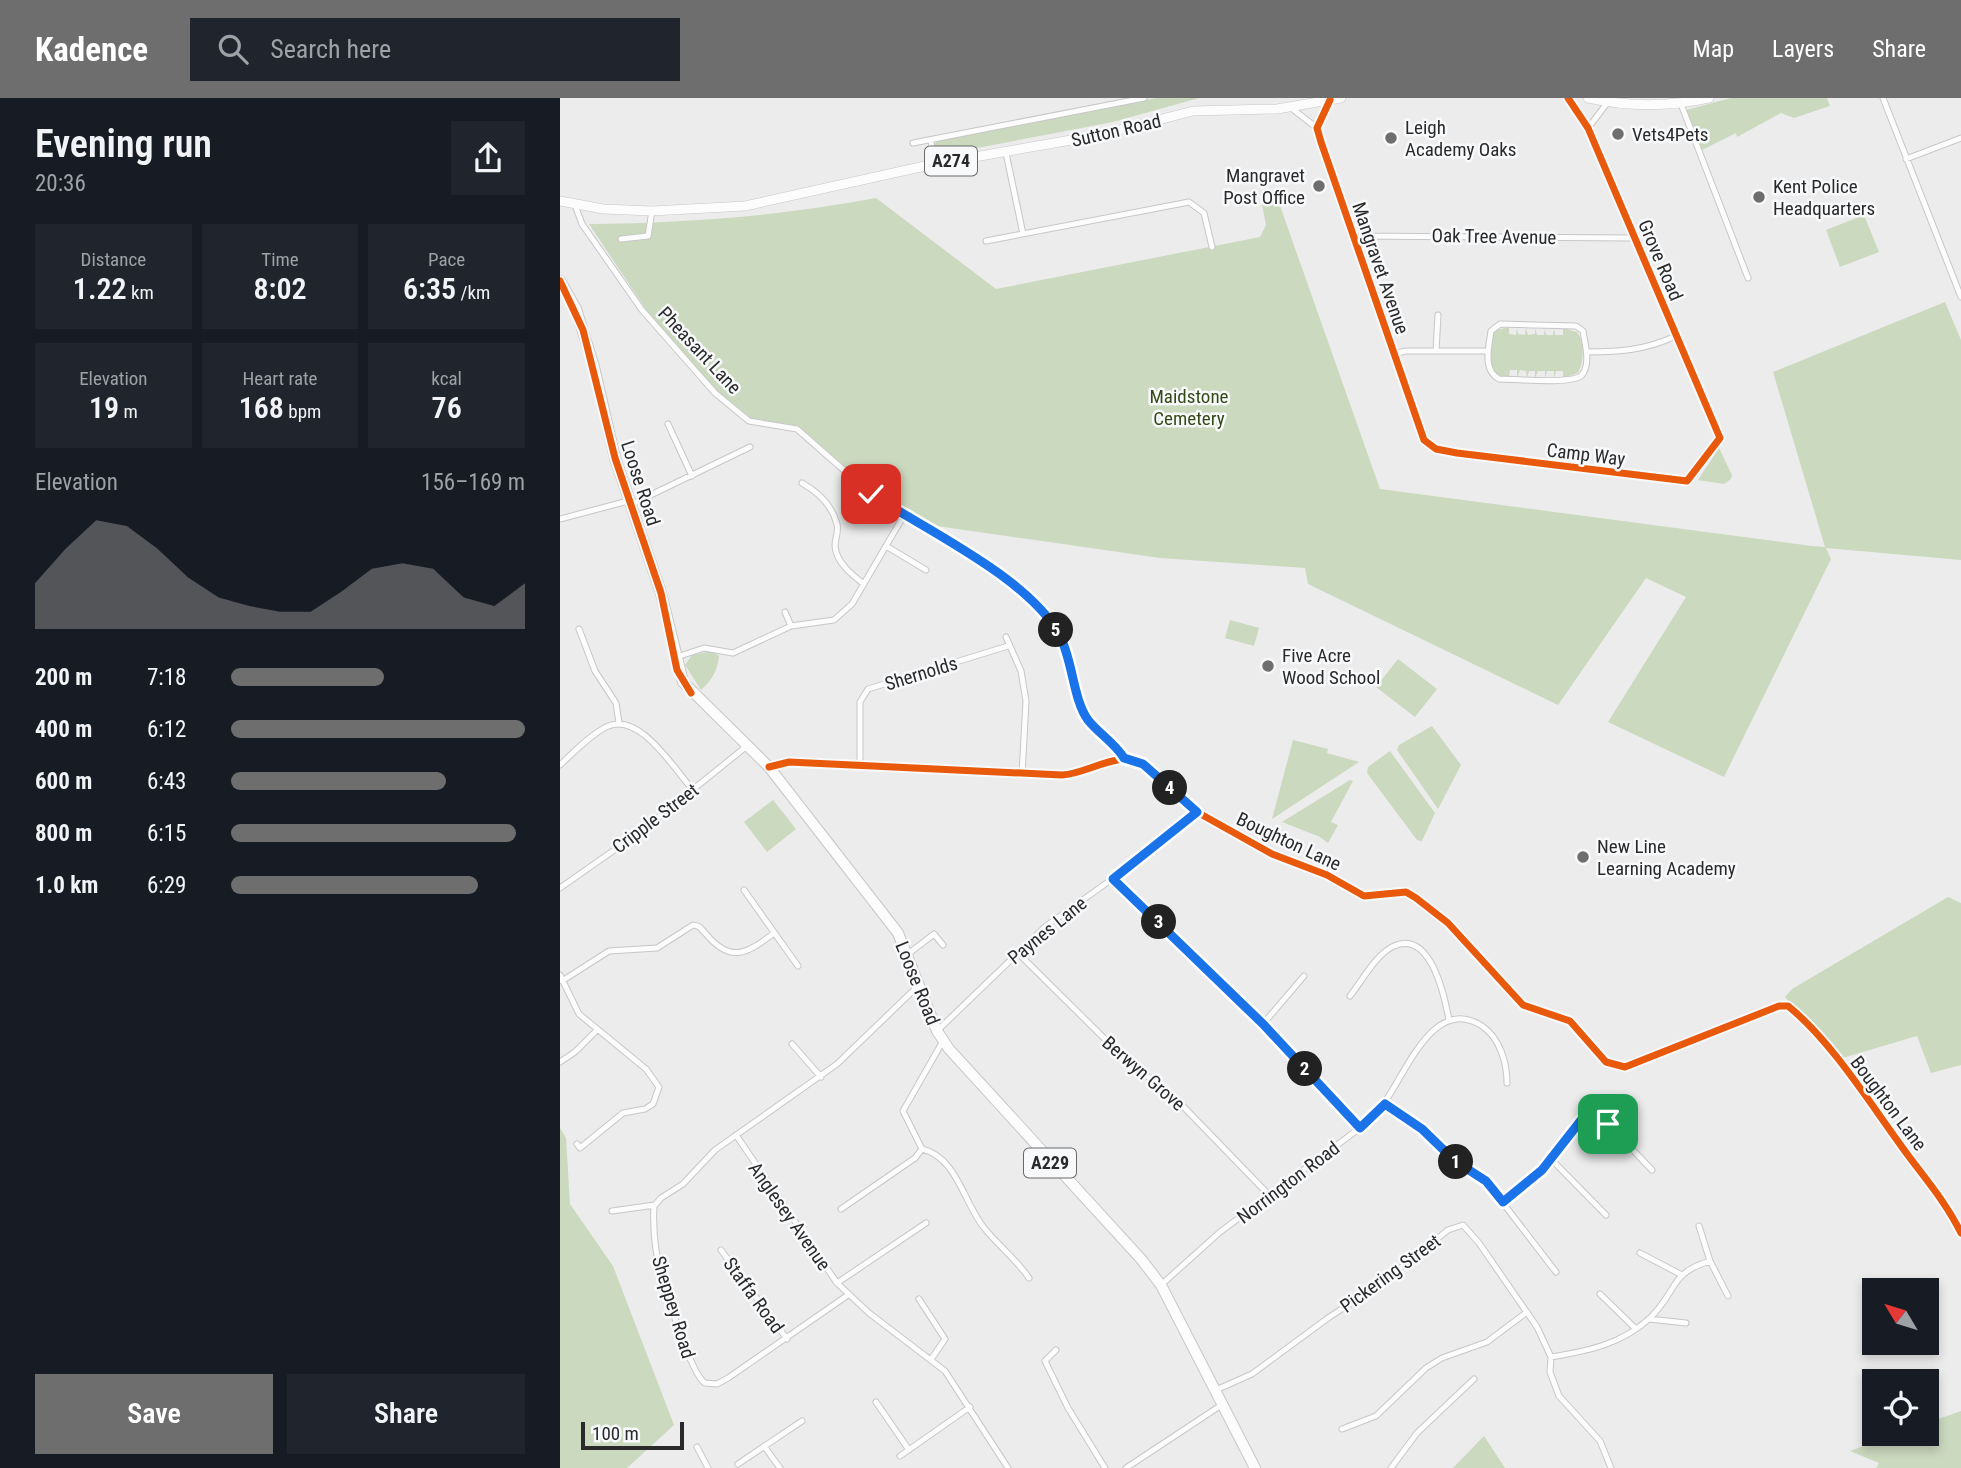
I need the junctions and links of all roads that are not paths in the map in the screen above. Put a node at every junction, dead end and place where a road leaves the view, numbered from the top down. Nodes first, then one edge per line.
1 (1144, 98) edge
2 (1341, 98) edge
3 (1568, 98) edge
4 (1588, 98) edge
5 (1709, 98) edge
6 (1883, 98) edge
7 (1330, 100) junction
8 (1608, 102) junction
9 (1681, 104) junction
10 (1290, 107) junction
11 (1317, 128) junction
12 (1588, 128) junction
13 (1961, 138) edge
14 (931, 140) junction
15 (913, 143) dead end
16 (1006, 153) junction
17 (1906, 159) junction
18 (934, 164) junction
19 (560, 201) edge
20 (575, 205) junction
21 (652, 211) junction
22 (1023, 234) junction
23 (1353, 236) junction
24 (1634, 237) junction
25 (621, 239) dead end
26 (986, 240) dead end
27 (1212, 247) dead end
28 (1748, 278) dead end
29 (560, 281) edge
30 (1960, 293) edge
31 (1438, 315) dead end
32 (1676, 336) junction
33 (1436, 351) junction
34 (1488, 351) junction
35 (1587, 352) junction
36 (1393, 354) junction
37 (668, 424) dead end
38 (1720, 438) joint
39 (1429, 445) joint
40 (750, 447) dead end
41 (692, 476) junction
42 (802, 483) dead end
43 (628, 503) junction
44 (560, 519) edge
45 (900, 522) dead end
46 (886, 546) junction
47 (926, 570) dead end
48 (864, 584) junction
49 (785, 612) dead end
50 (791, 626) junction
51 (579, 629) dead end
52 (1006, 638) dead end
53 (1009, 646) junction
54 (674, 658) junction
55 (619, 723) junction
56 (747, 746) junction
57 (573, 754) junction
58 (1124, 758) junction
59 (578, 760) dead end
60 (560, 765) edge
61 (860, 765) junction
62 (769, 767) junction
63 (1022, 774) junction
64 (693, 790) junction
65 (1197, 812) junction
66 (1113, 879) junction
67 (560, 888) edge
68 (744, 890) dead end
69 (773, 934) junction
70 (943, 945) dead end
71 (1017, 952) junction
72 (908, 954) junction
73 (798, 966) dead end
74 (1304, 976) dead end
75 (561, 978) edge
76 (921, 985) junction
77 (1350, 996) dead end
78 (1449, 1020) junction
79 (1263, 1024) junction
80 (597, 1030) junction
81 (940, 1036) junction
82 (792, 1044) dead end
83 (560, 1062) edge
84 (821, 1077) junction
85 (1507, 1083) dead end
86 (1385, 1104) junction
87 (1360, 1128) junction
88 (736, 1135) junction
89 (922, 1149) junction
90 (575, 1154) dead end
91 (1550, 1159) junction
92 (1653, 1170) dead end
93 (1269, 1195) junction
94 (1503, 1202) junction
95 (655, 1205) junction
96 (841, 1209) dead end
97 (612, 1211) dead end
98 (1606, 1215) dead end
99 (926, 1223) dead end
100 (1699, 1226) dead end
101 (1961, 1233) edge
102 (721, 1250) dead end
103 (1640, 1253) dead end
104 (1710, 1261) junction
105 (1556, 1272) dead end
106 (1680, 1274) junction
107 (1029, 1278) dead end
108 (837, 1283) junction
109 (1161, 1285) junction
110 (1600, 1294) dead end
111 (848, 1295) junction
112 (1728, 1296) dead end
113 (919, 1299) dead end
114 (1527, 1312) junction
115 (1649, 1319) junction
116 (1686, 1323) dead end
117 (1635, 1328) junction
118 (786, 1339) junction
119 (1056, 1349) dead end
120 (1551, 1357) junction
121 (932, 1358) junction
122 (1474, 1379) dead end
123 (1216, 1390) junction
124 (876, 1402) dead end
125 (1223, 1404) junction
126 (970, 1407) junction
127 (802, 1421) dead end
128 (1342, 1429) dead end
129 (764, 1446) junction
130 (697, 1447) dead end
131 (909, 1450) junction
132 (900, 1456) dead end
133 (738, 1464) dead end
134 (708, 1468) edge
135 (780, 1468) edge
136 (1008, 1468) edge
137 (1105, 1468) edge
138 (1126, 1468) edge
139 (1255, 1468) edge
140 (1391, 1468) edge
141 (1611, 1468) edge

1 - 14 street, Sutton Road
2 - 7 main road, Sutton Road / A274
3 - 12 street, Grove Road
4 - 8 main road
5 - 9 main road
6 - 17 street
7 - 10 main road, Sutton Road / A274
7 - 11 street
8 - 9 main road
8 - 12 street
9 - 28 street
10 - 11 street
10 - 16 main road, Sutton Road / A274
11 - 23 street, Mangravet Avenue
12 - 24 street, Grove Road
13 - 17 street
14 - 15 street, Sutton Road
14 - 18 street
16 - 18 main road, Sutton Road / A274
16 - 22 street
17 - 30 street
18 - 21 main road, Sutton Road / A274
19 - 20 main road, Sutton Road / A274
20 - 21 main road, Sutton Road / A274
20 - 58 street, Pheasant Lane
21 - 25 street
22 - 26 street
22 - 27 street
23 - 24 street, Oak Tree Avenue
23 - 36 street, Mangravet Avenue
24 - 32 street, Grove Road
29 - 43 highway, Loose Road / A229
31 - 33 street
32 - 35 street
32 - 38 street, Grove Road
33 - 34 street
33 - 36 street
34 - 35 street
34 - 35 street
36 - 39 street, Mangravet Avenue
37 - 41 street
38 - 39 street, Camp Way
40 - 41 street
41 - 43 street
42 - 48 street
43 - 44 street
43 - 54 highway, Loose Road / A229
45 - 46 street
46 - 47 street
46 - 48 street
48 - 50 street
49 - 50 street
50 - 54 street
51 - 55 street
52 - 53 street
53 - 61 street, Shernolds
53 - 63 street
54 - 56 highway, Loose Road / A229
55 - 57 street
55 - 64 street
56 - 62 highway, Loose Road / A229
56 - 64 street, Cripple Street
57 - 59 street
57 - 60 street
58 - 63 street
58 - 65 street, Boughton Lane
61 - 62 street
61 - 63 street
62 - 72 highway, Loose Road / A229
64 - 67 street, Cripple Street
65 - 66 street, Paynes Lane
65 - 101 street, Boughton Lane
66 - 71 street, Paynes Lane
66 - 79 street
68 - 69 street
69 - 73 street
69 - 75 street
70 - 72 street
71 - 81 street, Paynes Lane
71 - 93 street, Berwyn Grove
72 - 76 highway, Loose Road / A229
74 - 79 street
75 - 80 street
76 - 81 highway, Loose Road / A229
76 - 84 street
77 - 78 street
78 - 85 street
78 - 86 street, Norrington Road
79 - 87 street
80 - 83 street
80 - 90 street
81 - 89 street, Paynes Lane
81 - 109 highway, Loose Road / A229
82 - 84 street
84 - 88 street
86 - 87 street, Norrington Road
86 - 94 street
87 - 93 street, Norrington Road
88 - 95 street
88 - 108 street, Anglesey Avenue
89 - 96 street
89 - 107 street
91 - 92 street
91 - 94 street
91 - 98 street
93 - 109 street, Norrington Road
94 - 105 street
95 - 97 street
95 - 118 street, Sheppey Road
99 - 108 street
100 - 104 street
102 - 118 street, Staffa Road
103 - 106 street
104 - 106 street
104 - 112 street
106 - 115 street
108 - 111 street, Anglesey Avenue
109 - 123 highway, Loose Road / A229
110 - 117 street
111 - 118 street, Sheppey Road
111 - 121 street, Anglesey Avenue
113 - 121 street
114 - 120 street, Pickering Street
114 - 123 street, Pickering Street
114 - 128 street
115 - 116 street
115 - 117 street
117 - 120 street
119 - 137 street
120 - 141 street, Pickering Street
121 - 126 street, Anglesey Avenue
122 - 140 street
123 - 125 highway, Loose Road / A229
124 - 131 street
125 - 138 street
125 - 139 highway, Loose Road / A229
126 - 131 street
126 - 136 street, Anglesey Avenue
127 - 129 street
129 - 133 street
129 - 135 street
130 - 134 street
131 - 132 street

